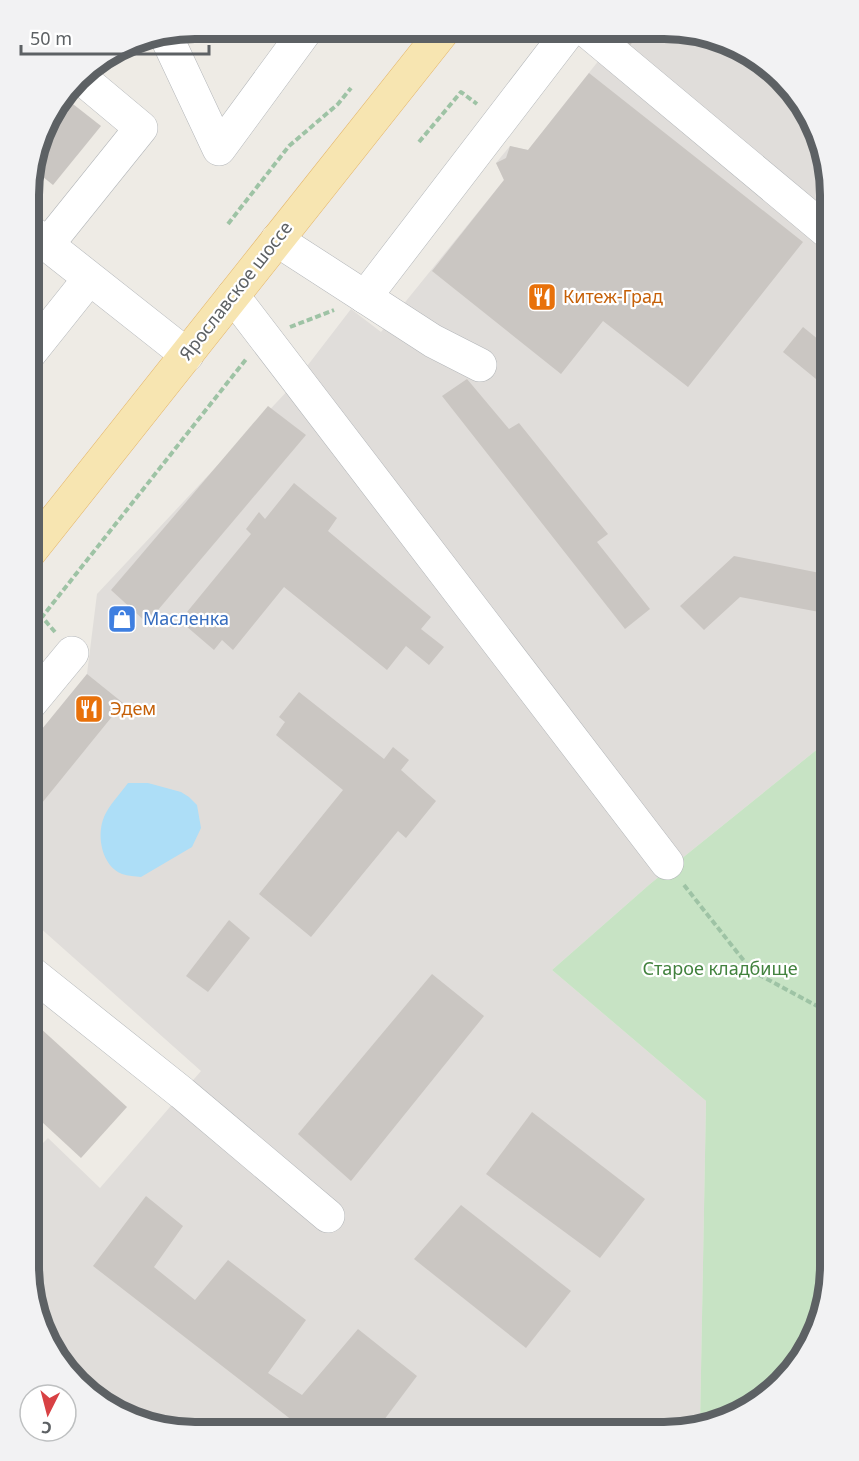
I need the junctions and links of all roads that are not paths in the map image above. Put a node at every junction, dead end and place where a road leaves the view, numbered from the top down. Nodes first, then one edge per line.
1 (300, 39) edge
2 (428, 39) edge
3 (562, 39) edge
4 (597, 39) edge
5 (169, 41) edge
6 (87, 83) edge
7 (820, 225) edge
8 (39, 238) edge
9 (277, 240) junction
10 (89, 279) junction
11 (232, 296) junction
12 (365, 297) junction
13 (39, 342) edge
14 (187, 355) junction
15 (480, 365) dead end
16 (39, 540) edge
17 (72, 653) road end
18 (39, 693) edge
19 (667, 863) road end
20 (39, 979) edge
21 (328, 1216) dead end

1 - 5 lane
2 - 9 main road, Ярославское шоссе
3 - 12 lane
4 - 7 lane
6 - 8 lane
8 - 10 lane
9 - 11 main road, Ярославское шоссе
9 - 12 lane
10 - 13 lane
10 - 14 lane
11 - 14 main road, Ярославское шоссе
11 - 19 lane
12 - 15 lane
14 - 16 main road, Ярославское шоссе
17 - 18 lane
20 - 21 lane

